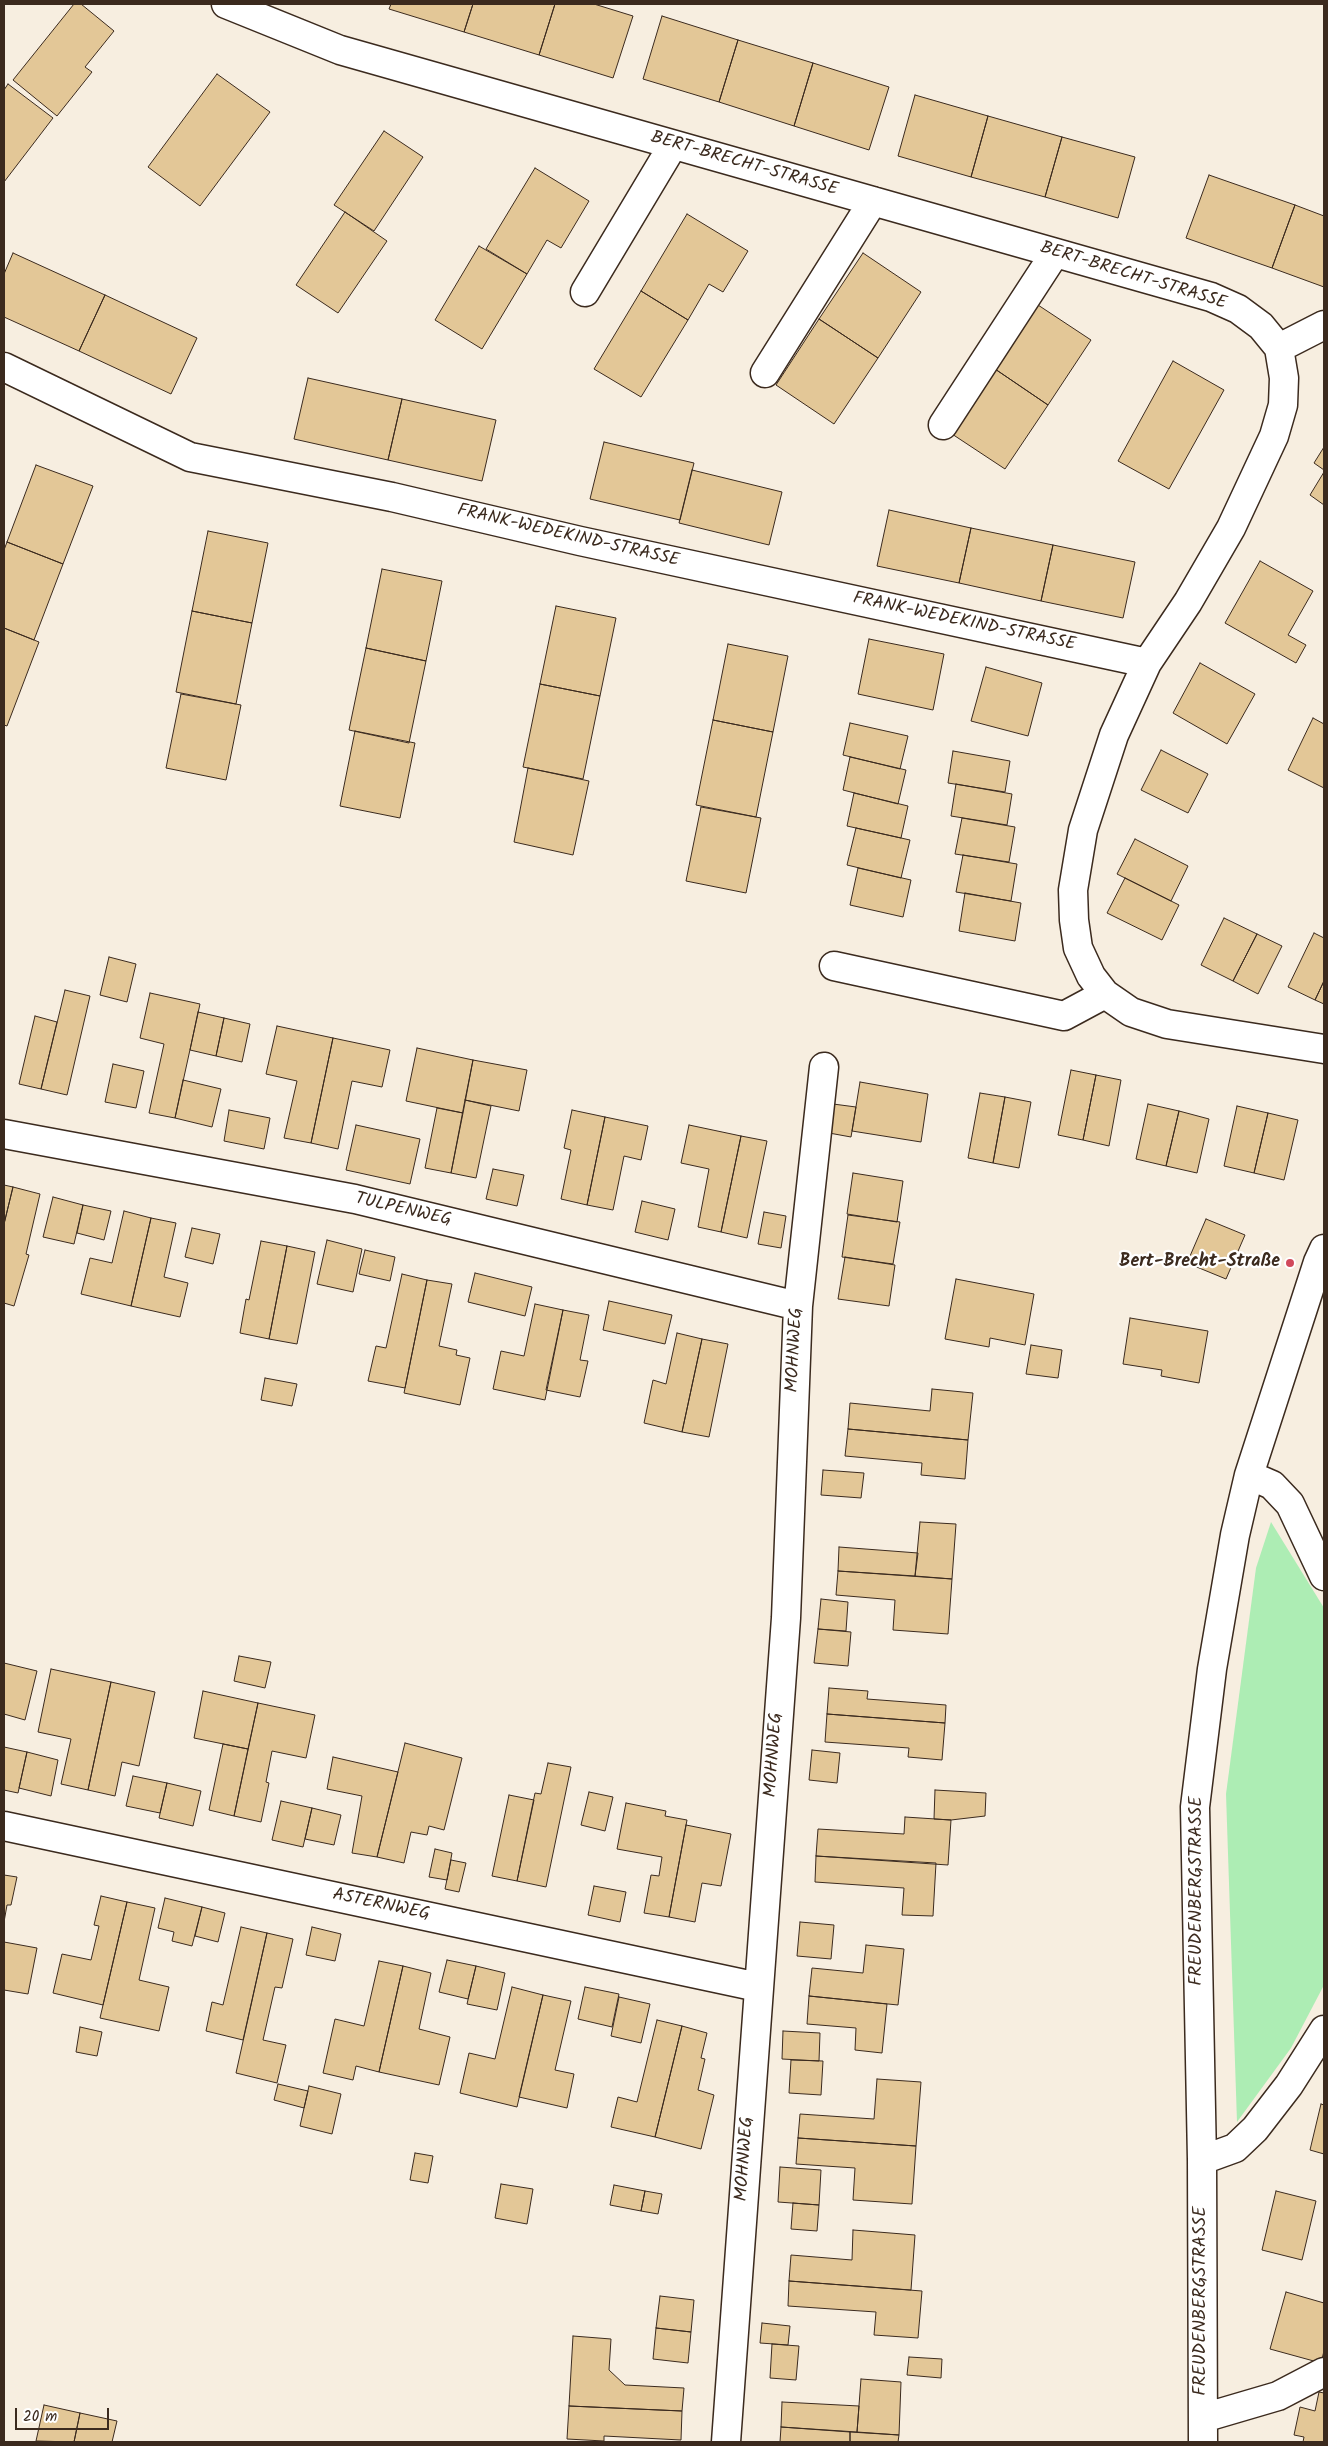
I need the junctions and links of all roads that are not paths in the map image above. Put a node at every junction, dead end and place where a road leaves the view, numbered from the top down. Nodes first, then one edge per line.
1 (226, 4) edge
2 (673, 145) junction
3 (873, 201) junction
4 (1055, 253) junction
5 (585, 292) dead end
6 (1324, 325) edge
7 (1279, 348) junction
8 (4, 367) edge
9 (764, 373) dead end
10 (943, 425) dead end
11 (1147, 663) junction
12 (834, 966) dead end
13 (1105, 994) junction
14 (1324, 1049) edge
15 (824, 1067) dead end
16 (4, 1134) edge
17 (1324, 1250) edge
18 (798, 1306) junction
19 (1249, 1475) junction
20 (1324, 1576) edge
21 (4, 1826) edge
22 (758, 1987) junction
23 (1324, 2030) edge
24 (1202, 2160) junction
25 (1324, 2372) edge
26 (1203, 2430) edge
27 (726, 2442) edge

1 - 2 street, BERT-BRECHT-STRASSE
2 - 3 street, BERT-BRECHT-STRASSE
2 - 5 street
3 - 4 street, BERT-BRECHT-STRASSE
3 - 9 street
4 - 7 street, BERT-BRECHT-STRASSE
4 - 10 street
6 - 7 street
7 - 11 street, BERT-BRECHT-STRASSE
8 - 11 street, FRANK-WEDEKIND-STRASSE
11 - 13 street, BERT-BRECHT-STRASSE
12 - 13 street
13 - 14 street, BERT-BRECHT-STRASSE
15 - 18 street, MOHNWEG
16 - 18 street, TULPENWEG
17 - 19 street, FREUDENBERGSTRASSE
18 - 22 street, MOHNWEG
19 - 20 street
19 - 24 street, FREUDENBERGSTRASSE
21 - 22 street, ASTERNWEG
22 - 27 street, MOHNWEG
23 - 24 street
24 - 26 street, FREUDENBERGSTRASSE
25 - 26 street

